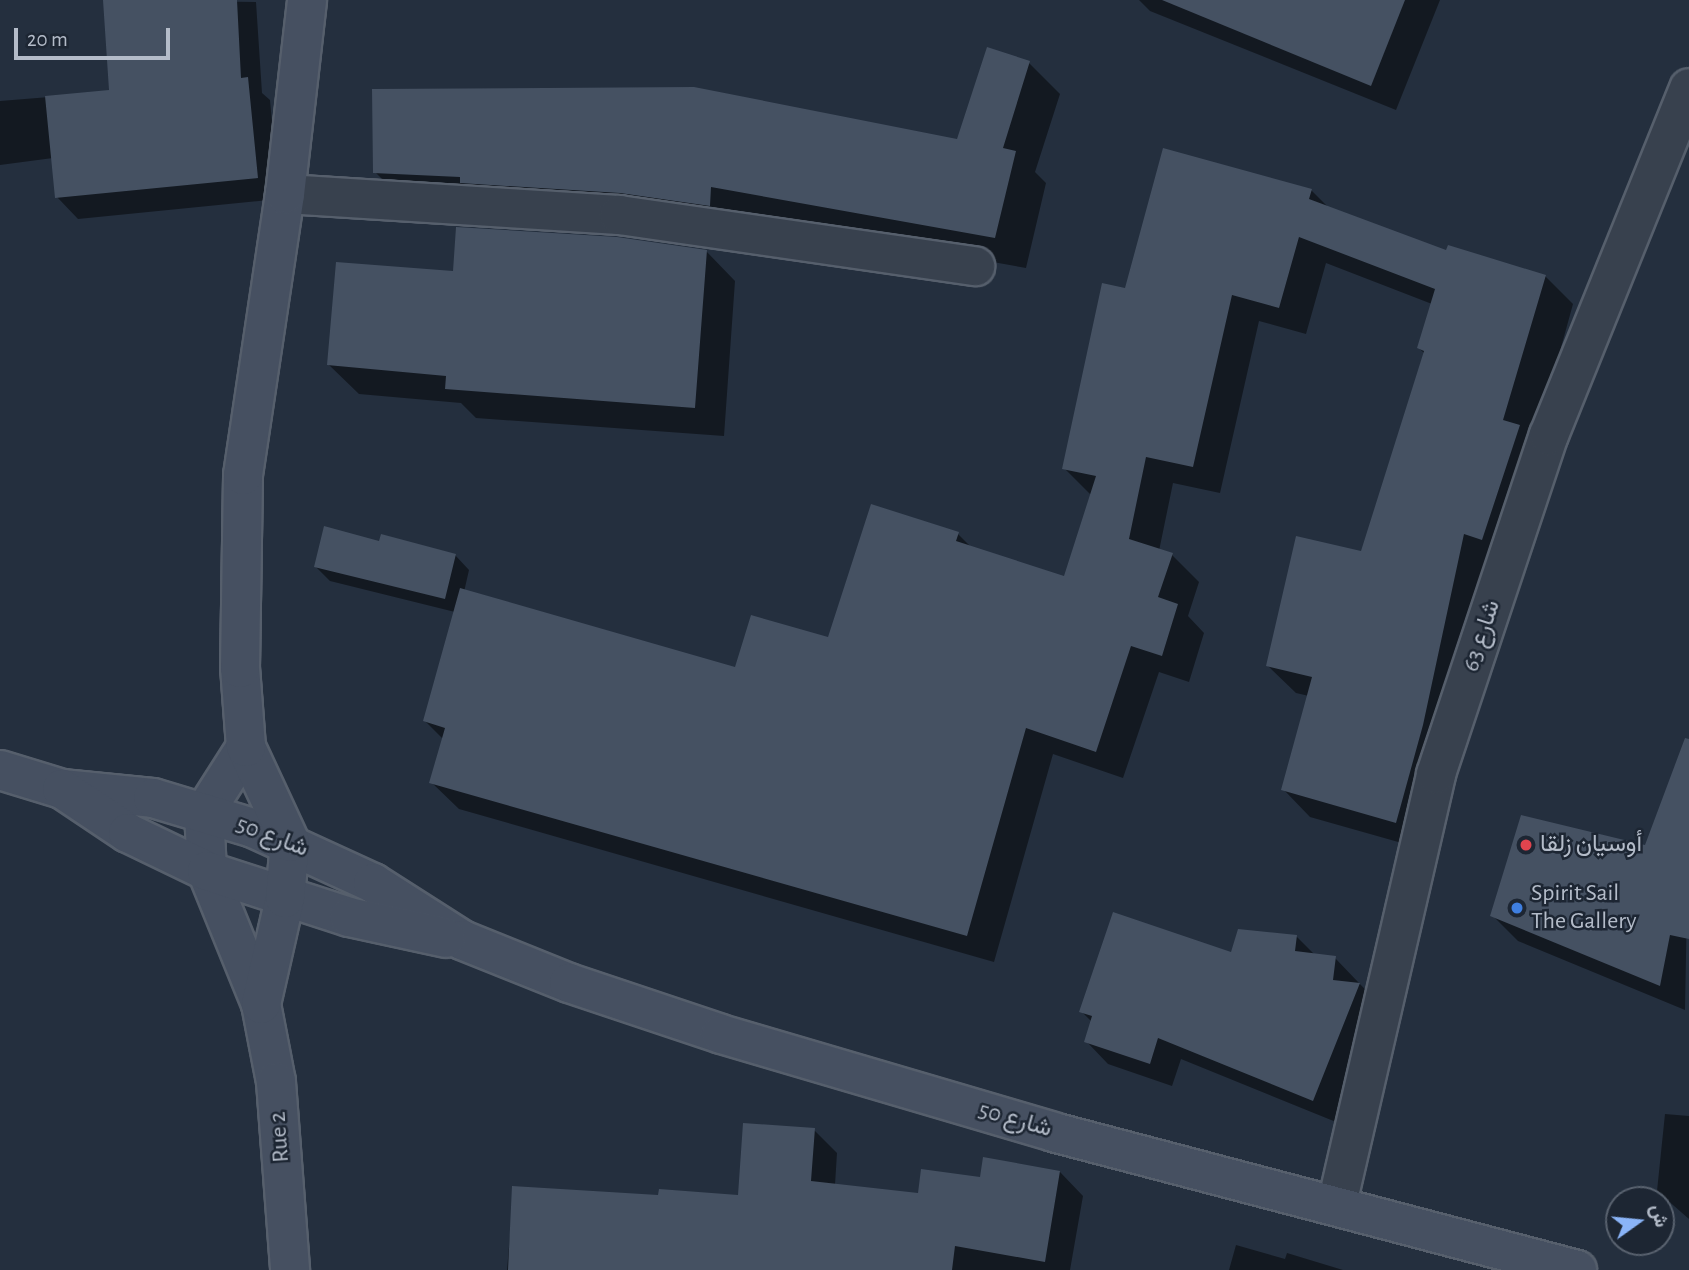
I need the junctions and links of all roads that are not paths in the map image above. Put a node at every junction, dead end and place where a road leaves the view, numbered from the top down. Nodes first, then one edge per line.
1 (307, 0) edge
2 (1689, 88) edge
3 (285, 194) junction
4 (975, 266) dead end
5 (246, 747) junction
6 (0, 770) edge
7 (62, 789) junction
8 (204, 813) junction
9 (290, 842) junction
10 (207, 872) junction
11 (285, 898) junction
12 (462, 940) junction
13 (261, 1004) junction
14 (1337, 1204) junction
15 (290, 1270) edge
16 (1577, 1270) edge

1 - 3 street
2 - 14 street, شارع 63
3 - 4 street
3 - 5 street
5 - 8 street
5 - 9 street
6 - 7 street, شارع 50
7 - 8 street, شارع 50
7 - 10 street, شارع 50
8 - 9 street, شارع 50
8 - 10 street, Rue 2
9 - 11 street, Rue 2
9 - 12 street, شارع 50
10 - 11 street, شارع 50
10 - 13 street, Rue 2
11 - 12 street, شارع 50
11 - 13 street, Rue 2
12 - 14 street, شارع 50
13 - 15 street, Rue 2
14 - 16 street, شارع 50

